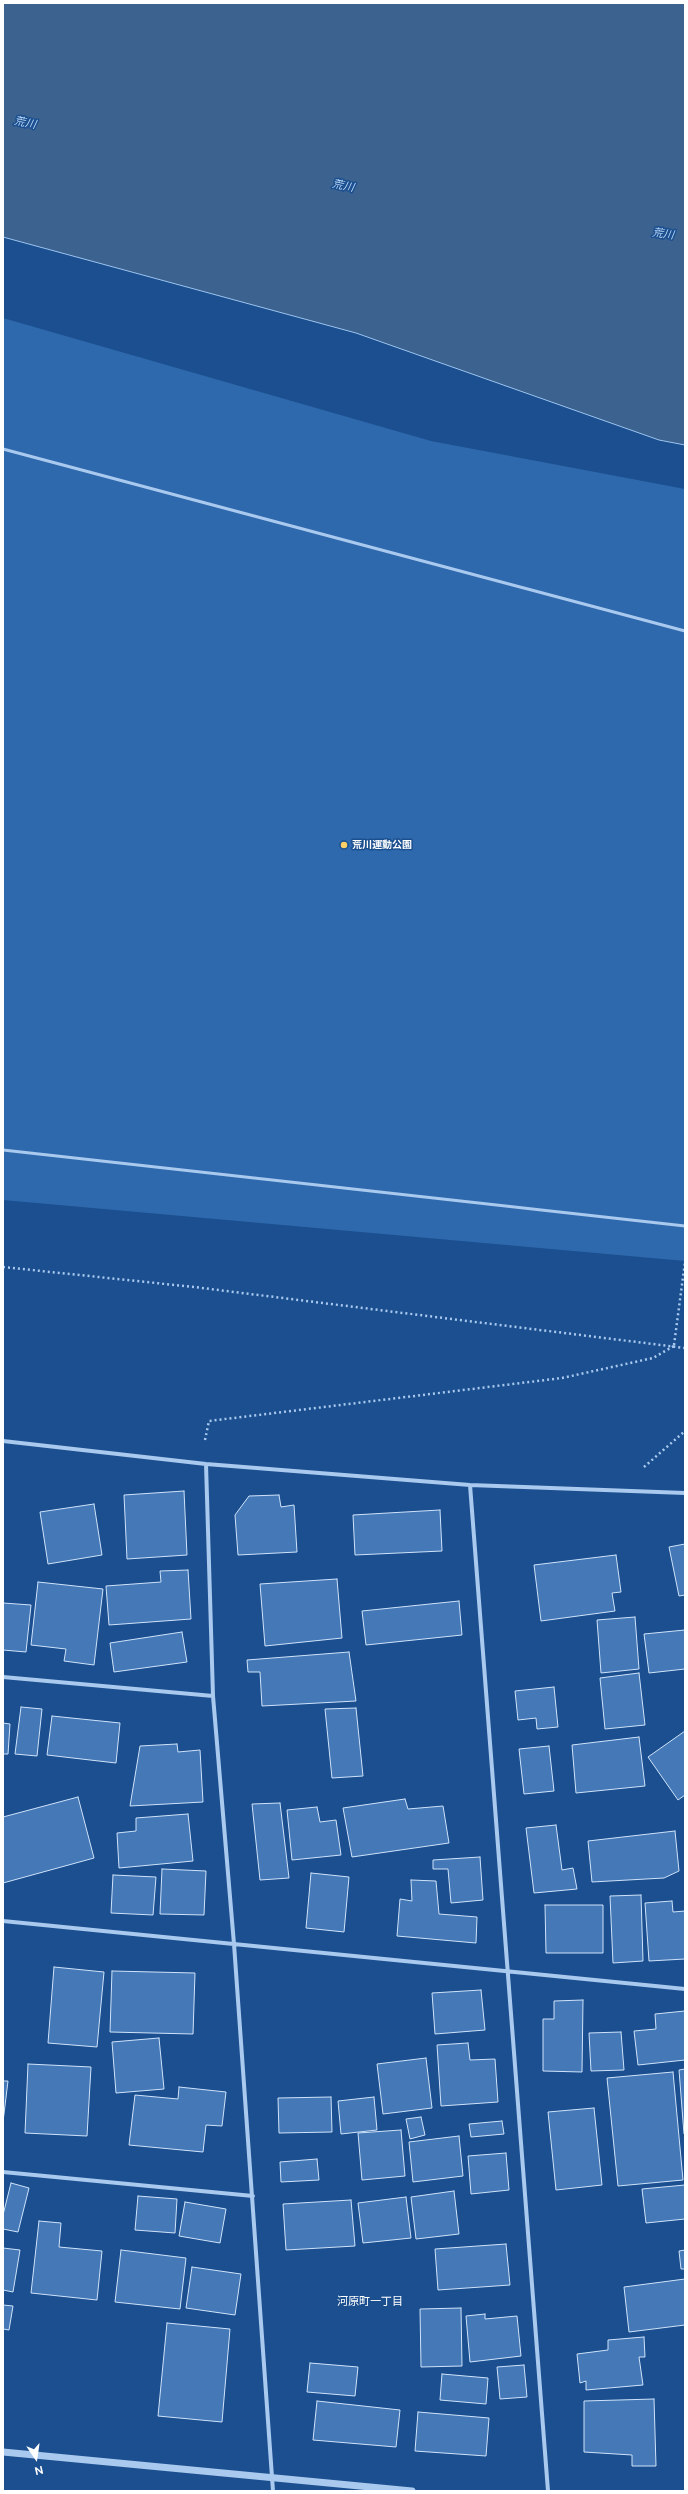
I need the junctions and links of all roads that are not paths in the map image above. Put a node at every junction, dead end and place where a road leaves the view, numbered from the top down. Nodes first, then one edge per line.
1 (3, 449) edge
2 (685, 631) edge
3 (3, 1150) edge
4 (685, 1226) edge
5 (3, 1441) edge
6 (206, 1464) junction
7 (470, 1485) junction
8 (685, 1493) edge
9 (3, 1677) edge
10 (213, 1696) junction
11 (3, 1921) edge
12 (234, 1944) junction
13 (508, 1973) junction
14 (685, 1989) edge
15 (3, 2172) edge
16 (253, 2196) junction
17 (3, 2452) edge
18 (272, 2477) junction
19 (273, 2491) edge
20 (412, 2491) edge
21 (548, 2491) edge

1 - 2 lane
3 - 4 lane
5 - 6 street
6 - 7 street
6 - 10 street
7 - 8 street
7 - 13 street
9 - 10 street
10 - 12 street
11 - 12 street
12 - 13 street
12 - 16 street
13 - 14 street
13 - 21 street
15 - 16 street
16 - 18 street
17 - 18 street
18 - 19 street
18 - 20 street

